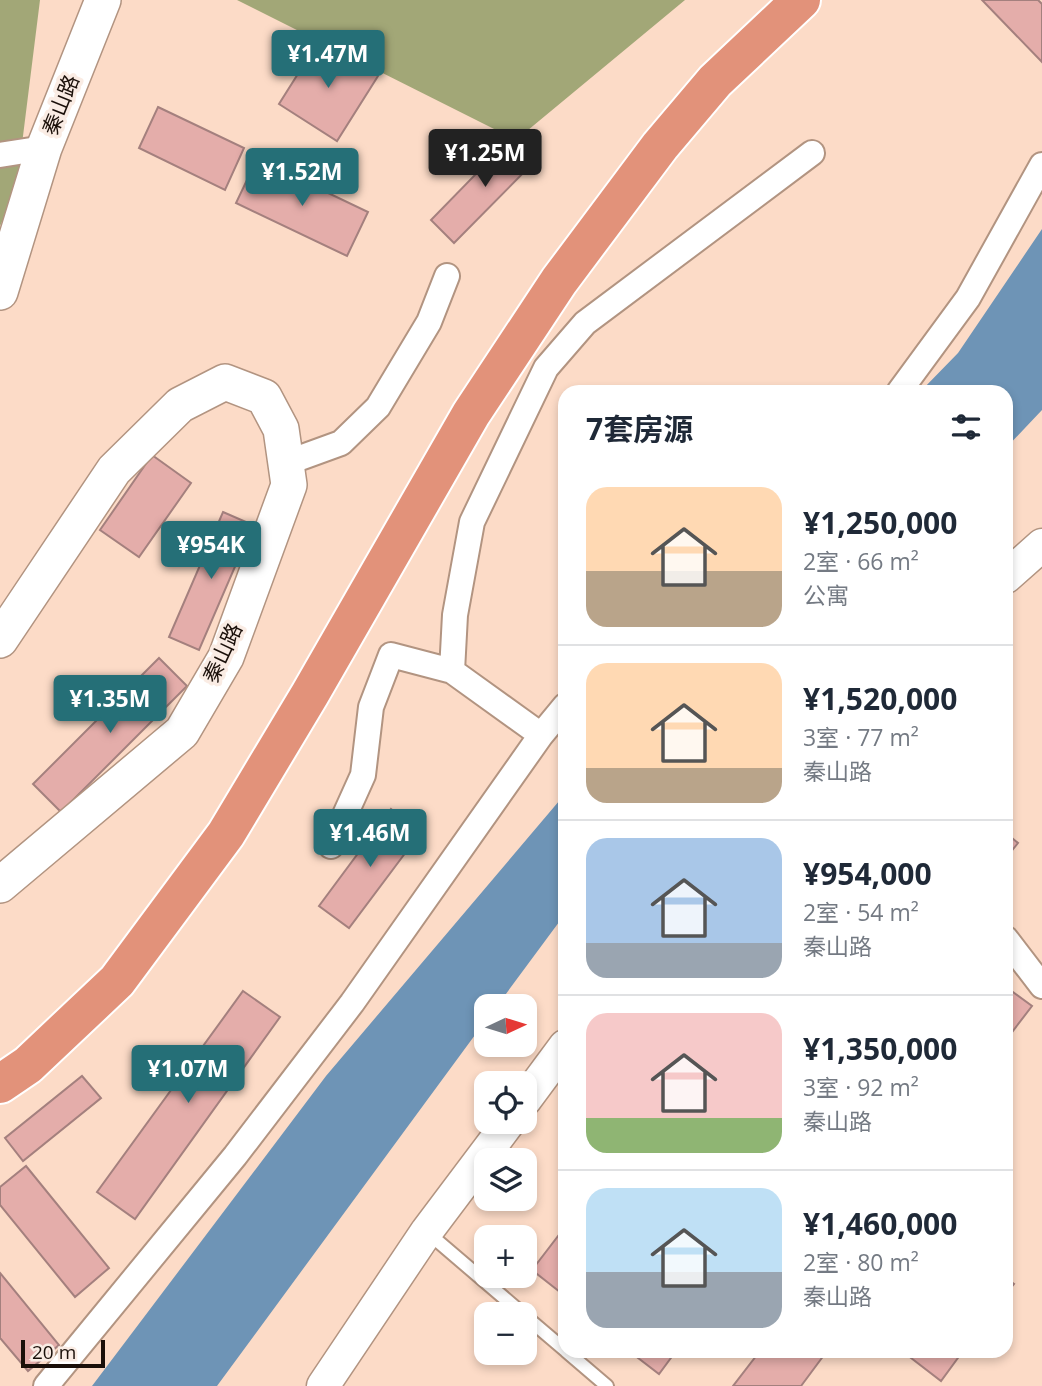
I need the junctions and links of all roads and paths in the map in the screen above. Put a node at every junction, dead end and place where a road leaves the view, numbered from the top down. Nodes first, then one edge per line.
1 (103, 0) edge
2 (765, 0) edge
3 (801, 0) edge
4 (44, 148) junction
5 (812, 153) dead end
6 (0, 155) edge
7 (1042, 165) edge
8 (447, 276) dead end
9 (0, 292) edge
10 (904, 385) edge
11 (286, 463) junction
12 (1042, 545) edge
13 (1013, 571) edge
14 (0, 640) edge
15 (452, 671) junction
16 (558, 714) edge
17 (541, 735) junction
18 (331, 846) dead end
19 (0, 885) edge
20 (1013, 948) edge
21 (1042, 986) edge
22 (0, 1053) edge
23 (558, 1055) edge
24 (0, 1084) edge
25 (537, 1084) edge
26 (500, 1134) edge
27 (427, 1231) junction
28 (509, 1302) edge
29 (537, 1326) edge
30 (558, 1344) edge
31 (574, 1358) edge
32 (46, 1386) edge
33 (323, 1386) edge
34 (607, 1386) edge

1 - 4 main road, 秦山路
2 - 22 highway
3 - 24 highway
4 - 6 street
4 - 9 main road, 秦山路
5 - 15 street
7 - 10 street
8 - 11 street
11 - 14 main road, 秦山路
11 - 19 main road, 秦山路
12 - 13 street
15 - 17 street
15 - 18 street
16 - 17 street
17 - 32 street
20 - 21 street
23 - 25 street
26 - 27 street
27 - 28 lane
27 - 33 street
29 - 30 lane
31 - 34 lane

